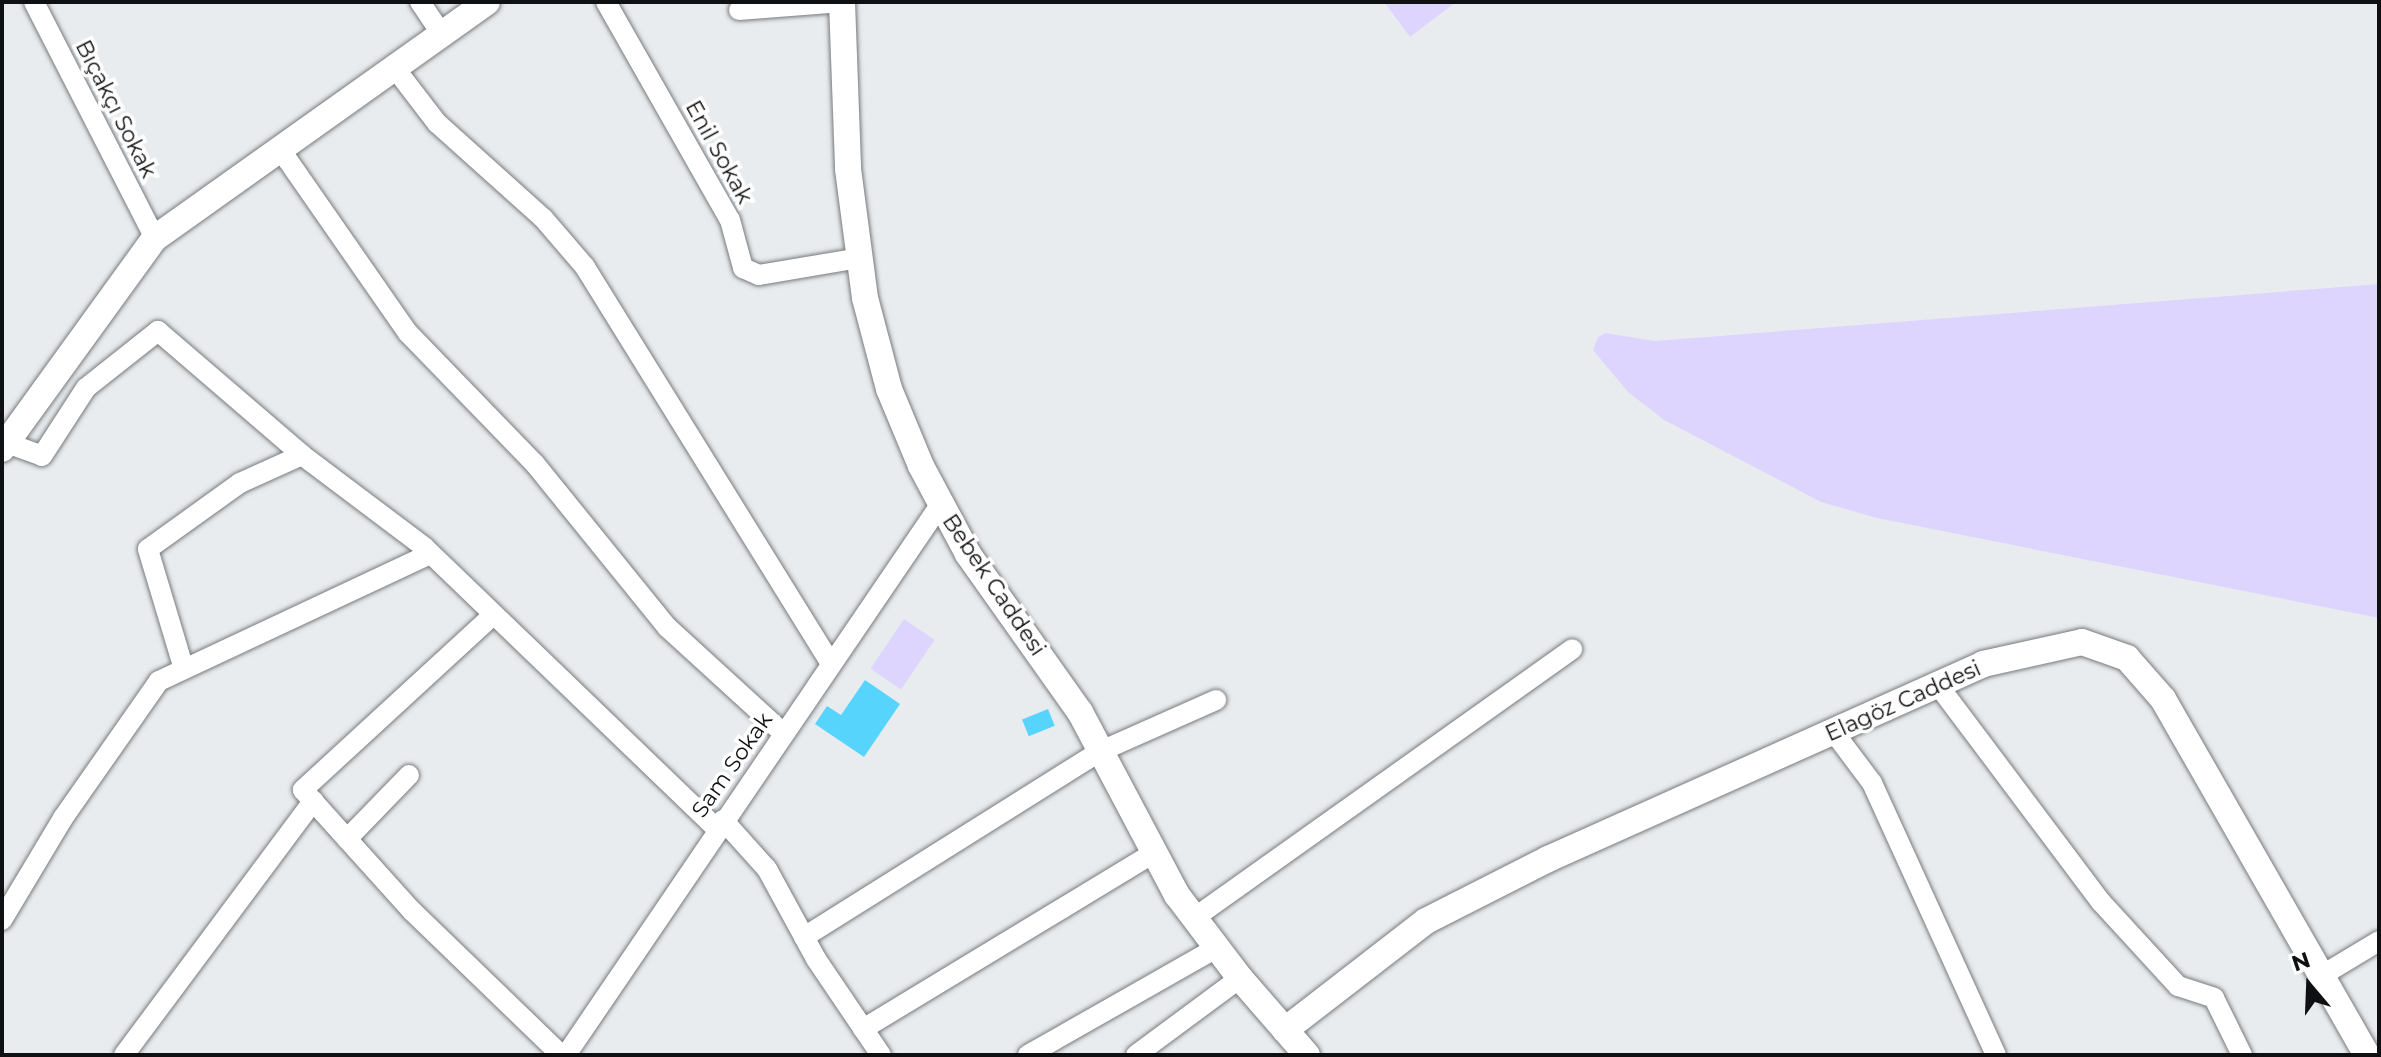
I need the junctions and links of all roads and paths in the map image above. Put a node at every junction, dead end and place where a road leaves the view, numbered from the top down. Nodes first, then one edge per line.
1 (34, 2) edge
2 (420, 2) edge
3 (487, 2) edge
4 (606, 2) edge
5 (842, 2) edge
6 (739, 10) dead end
7 (441, 33) junction
8 (394, 67) junction
9 (280, 149) junction
10 (155, 238) junction
11 (859, 258) junction
12 (4, 446) edge
13 (302, 455) junction
14 (940, 505) junction
15 (430, 554) junction
16 (492, 616) junction
17 (1572, 649) dead end
18 (831, 664) junction
19 (183, 666) junction
20 (1938, 685) junction
21 (1216, 700) dead end
22 (1833, 731) junction
23 (783, 733) junction
24 (1101, 751) junction
25 (409, 775) dead end
26 (313, 801) junction
27 (720, 825) junction
28 (347, 839) junction
29 (1152, 854) junction
30 (1194, 918) junction
31 (2, 920) edge
32 (804, 937) junction
33 (2379, 941) edge
34 (1216, 948) junction
35 (2321, 976) junction
36 (1240, 978) junction
37 (863, 1029) junction
38 (1285, 1030) junction
39 (124, 1055) edge
40 (564, 1055) edge
41 (881, 1055) edge
42 (1028, 1055) edge
43 (1136, 1055) edge
44 (1307, 1055) edge
45 (1996, 1055) edge
46 (2242, 1055) edge
47 (2367, 1055) edge

1 - 10 street, Bıçakçı Sokak
2 - 7 street
3 - 7 street
4 - 11 street, Enil Sokak
5 - 6 street
5 - 11 street, Bebek Caddesi
7 - 8 street
8 - 9 street
8 - 18 street
9 - 10 street
9 - 23 street
10 - 12 street
11 - 14 street, Bebek Caddesi
12 - 13 street
13 - 15 street
13 - 19 street
14 - 18 street, Sam Sokak
14 - 24 street, Bebek Caddesi
15 - 16 street
15 - 19 street
16 - 26 street
16 - 27 street
17 - 30 street
18 - 23 street, Sam Sokak
19 - 31 street
20 - 22 street, Elagöz Caddesi
20 - 35 street, Elagöz Caddesi
20 - 46 street
21 - 24 street
22 - 38 street, Elagöz Caddesi
22 - 45 street
23 - 27 street, Sam Sokak
24 - 29 street, Bebek Caddesi
24 - 32 street
25 - 28 street
26 - 28 street
26 - 39 street
27 - 32 street
27 - 40 street, Sam Sokak
28 - 40 street
29 - 30 street, Bebek Caddesi
29 - 37 street
30 - 34 street, Bebek Caddesi
32 - 37 street
33 - 35 street
34 - 36 street, Bebek Caddesi
34 - 42 street
35 - 47 street, Elagöz Caddesi
36 - 38 street, Bebek Caddesi
36 - 43 street
37 - 41 street
38 - 44 street, Bebek Caddesi

